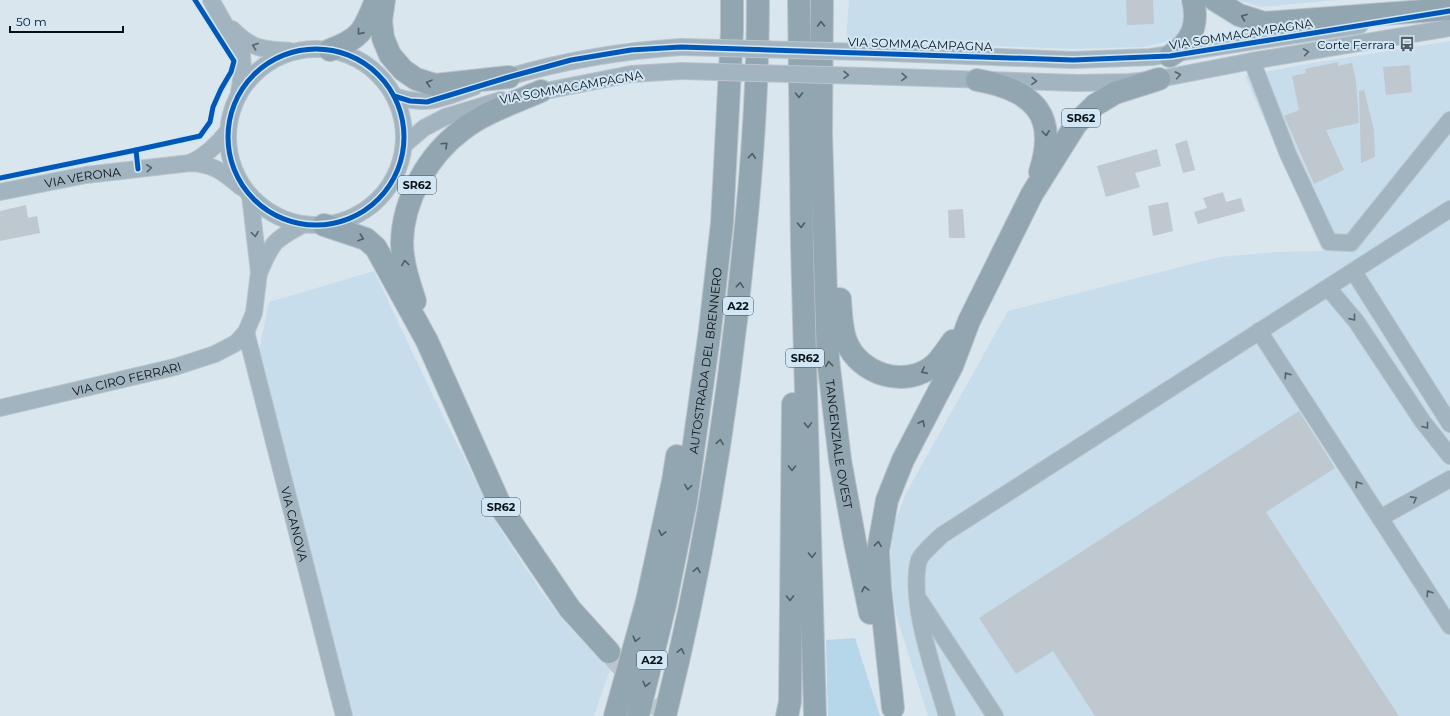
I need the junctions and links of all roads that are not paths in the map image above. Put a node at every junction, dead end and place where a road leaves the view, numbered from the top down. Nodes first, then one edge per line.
1 (211, 0) edge
2 (376, 0) edge
3 (384, 0) edge
4 (732, 0) edge
5 (758, 0) edge
6 (799, 0) edge
7 (822, 0) edge
8 (1192, 0) edge
9 (1215, 0) edge
10 (1436, 7) edge
11 (222, 18) junction
12 (1450, 28) edge
13 (732, 31) junction
14 (330, 50) junction
15 (293, 52) junction
16 (1170, 56) junction
17 (1252, 61) junction
18 (509, 76) junction
19 (1159, 79) junction
20 (977, 80) junction
21 (541, 91) junction
22 (239, 94) junction
23 (394, 96) junction
24 (1450, 120) edge
25 (228, 131) junction
26 (821, 133) junction
27 (404, 144) junction
28 (190, 163) junction
29 (0, 192) edge
30 (248, 193) junction
31 (1032, 194) junction
32 (1450, 209) edge
33 (314, 225) junction
34 (802, 247) junction
35 (259, 272) junction
36 (1354, 272) junction
37 (1328, 288) junction
38 (968, 321) junction
39 (1259, 331) junction
40 (246, 332) junction
41 (427, 341) junction
42 (0, 408) edge
43 (1450, 424) edge
44 (1450, 456) edge
45 (1450, 479) edge
46 (1380, 518) junction
47 (916, 594) junction
48 (1450, 626) edge
49 (609, 652) tunnel mouth
50 (894, 712) edge
51 (344, 716) edge
52 (615, 716) edge
53 (638, 716) edge
54 (665, 716) edge
55 (787, 716) edge
56 (816, 716) edge
57 (947, 716) edge
58 (995, 716) edge

1 - 11 street
2 -> 14 highway
18 -> 3 highway
4 - 13 highway, AUTOSTRADA DEL BRENNERO / A22
54 -> 5 highway, A22
6 -> 34 highway, TANGENZIALE OVEST / SR62
26 -> 7 highway, TANGENZIALE OVEST / SR62
8 - 16 highway
10 -> 9 highway
10 - 16 street, VIA SOMMACAMPAGNA
15 -> 11 street
11 - 22 street
17 -> 12 street, VIA SOMMACAMPAGNA
13 -> 52 highway
13 -> 53 highway, AUTOSTRADA DEL BRENNERO / A22
14 - 15 street
14 - 23 street
15 - 22 street
16 - 18 street, VIA SOMMACAMPAGNA, bridge
19 -> 17 street, VIA SOMMACAMPAGNA
17 - 24 street
18 - 23 street, VIA SOMMACAMPAGNA
20 -> 19 street, VIA SOMMACAMPAGNA
19 - 31 highway, SR62
21 -> 20 street, VIA SOMMACAMPAGNA, bridge
20 -> 31 highway, SR62
21 - 27 street, VIA SOMMACAMPAGNA
41 -> 21 highway, SR62
22 - 25 street
23 - 27 street
25 - 28 street
25 - 30 street
38 -> 26 highway, SR62
50 -> 26 highway, TANGENZIALE OVEST / SR62
27 - 33 street
29 -> 28 street, VIA VERONA
28 - 30 street
30 - 33 street
30 -> 35 street
31 - 38 highway, SR62
32 - 36 street
33 - 35 street
33 -> 41 highway, SR62
34 -> 55 highway, SR62
34 -> 56 highway, TANGENZIALE OVEST / SR62
35 - 40 street
36 - 37 street
36 - 43 street
37 - 39 street
37 -> 44 street
50 -> 38 highway, SR62
46 -> 39 street
39 - 47 street
40 - 42 street, VIA CIRO FERRARI
40 - 51 street, VIA CANOVA
41 - 49 highway, SR62
46 -> 45 street
48 -> 46 street
47 - 57 street
47 - 58 street

